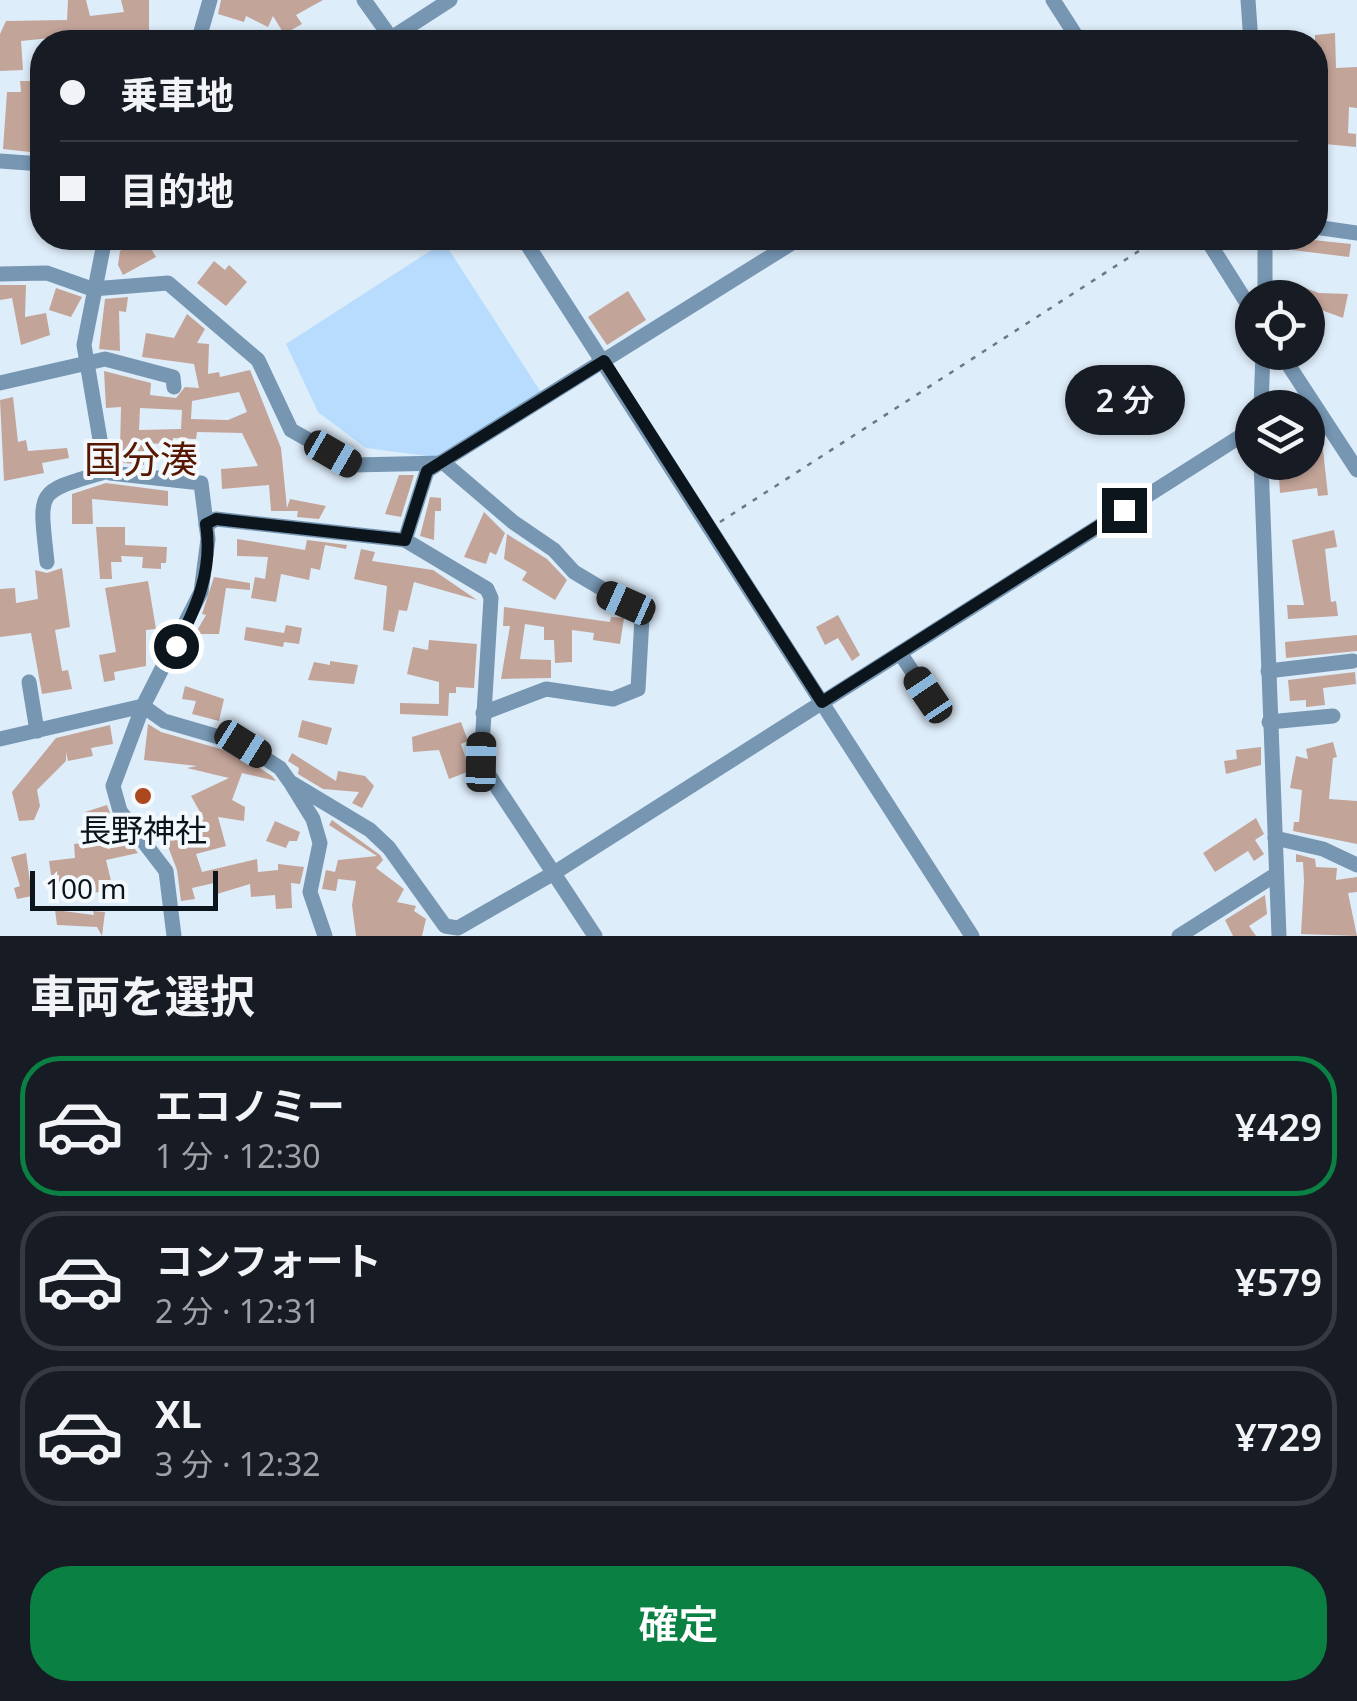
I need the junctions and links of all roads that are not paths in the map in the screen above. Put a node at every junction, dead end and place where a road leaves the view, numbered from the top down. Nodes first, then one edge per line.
1 (210, 0) edge
2 (364, 0) edge
3 (450, 0) edge
4 (1054, 0) edge
5 (1248, 0) edge
6 (201, 30) edge
7 (383, 30) edge
8 (406, 30) edge
9 (1073, 30) edge
10 (1249, 30) edge
11 (0, 161) edge
12 (30, 163) edge
13 (1328, 229) edge
14 (1357, 234) edge
15 (103, 250) edge
16 (531, 250) edge
17 (781, 250) edge
18 (1214, 250) edge
19 (1265, 250) edge
20 (0, 274) edge
21 (1264, 280) edge
22 (1235, 283) edge
23 (92, 289) junction
24 (604, 361) junction
25 (88, 362) junction
26 (1292, 370) edge
27 (0, 383) edge
28 (174, 387) dead end
29 (1235, 440) edge
30 (444, 463) junction
31 (1357, 470) edge
32 (108, 471) junction
33 (1262, 480) edge
34 (206, 524) junction
35 (405, 540) junction
36 (48, 562) dead end
37 (900, 653) junction
38 (1353, 661) dead end
39 (1268, 670) junction
40 (29, 682) dead end
41 (928, 695) dead end
42 (822, 702) junction
43 (143, 706) junction
44 (483, 714) junction
45 (1333, 716) dead end
46 (1269, 722) junction
47 (38, 732) junction
48 (0, 739) edge
49 (290, 782) junction
50 (1275, 838) junction
51 (1357, 866) edge
52 (554, 874) junction
53 (1275, 875) junction
54 (458, 932) edge
55 (174, 936) edge
56 (325, 936) edge
57 (595, 936) edge
58 (972, 936) edge
59 (1179, 936) edge
60 (1279, 936) edge

1 - 6 street
2 - 7 street
3 - 8 street
4 - 9 street
5 - 10 street
11 - 12 street
13 - 14 street
15 - 23 street
16 - 24 street
17 - 24 street
18 - 22 street
19 - 21 street
20 - 23 street
23 - 25 street
23 - 30 street
24 - 30 street
24 - 42 street
25 - 27 street
25 - 28 street
25 - 32 street
26 - 31 street
29 - 37 street
30 - 35 street
30 - 44 street
32 - 34 street
32 - 36 street
33 - 39 street
34 - 35 street
34 - 43 street
35 - 44 street
37 - 41 street
37 - 42 street
38 - 39 street
39 - 46 street
40 - 47 street
42 - 52 street
42 - 58 street
43 - 47 street
43 - 49 street
43 - 55 street
44 - 52 street
45 - 46 street
46 - 50 street
47 - 48 street
49 - 54 street
49 - 56 street
50 - 51 street
50 - 53 street
52 - 54 street
52 - 57 street
53 - 59 street
53 - 60 street

